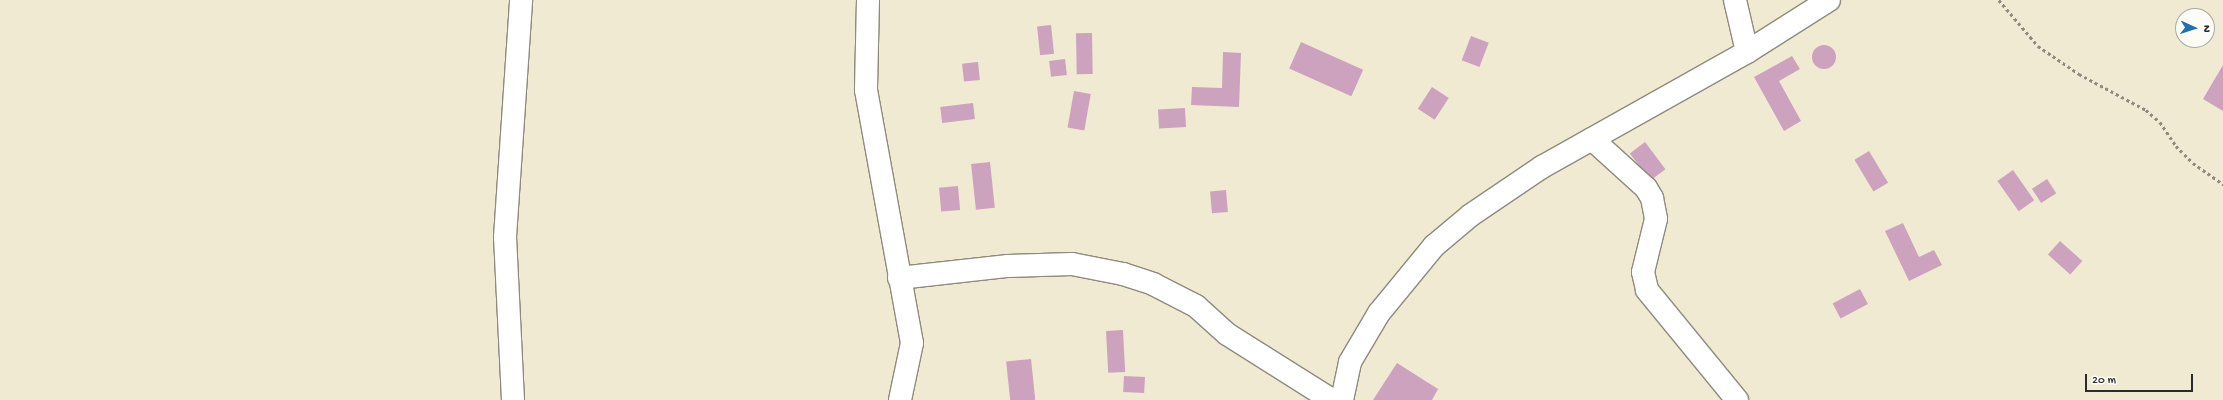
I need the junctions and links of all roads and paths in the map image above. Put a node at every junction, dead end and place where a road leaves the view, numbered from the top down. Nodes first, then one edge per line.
1 (521, 0) edge
2 (868, 0) edge
3 (1735, 0) edge
4 (1829, 0) edge
5 (1999, 0) edge
6 (1747, 52) junction
7 (1592, 139) junction
8 (2223, 184) edge
9 (899, 278) junction
10 (513, 400) edge
11 (900, 400) edge
12 (1332, 400) edge
13 (1342, 400) edge
14 (1737, 400) edge

1 - 10 street
2 - 9 street
3 - 6 street
4 - 6 street
5 - 8 path
6 - 7 street
7 - 13 street
7 - 14 street
9 - 11 street
9 - 12 street

